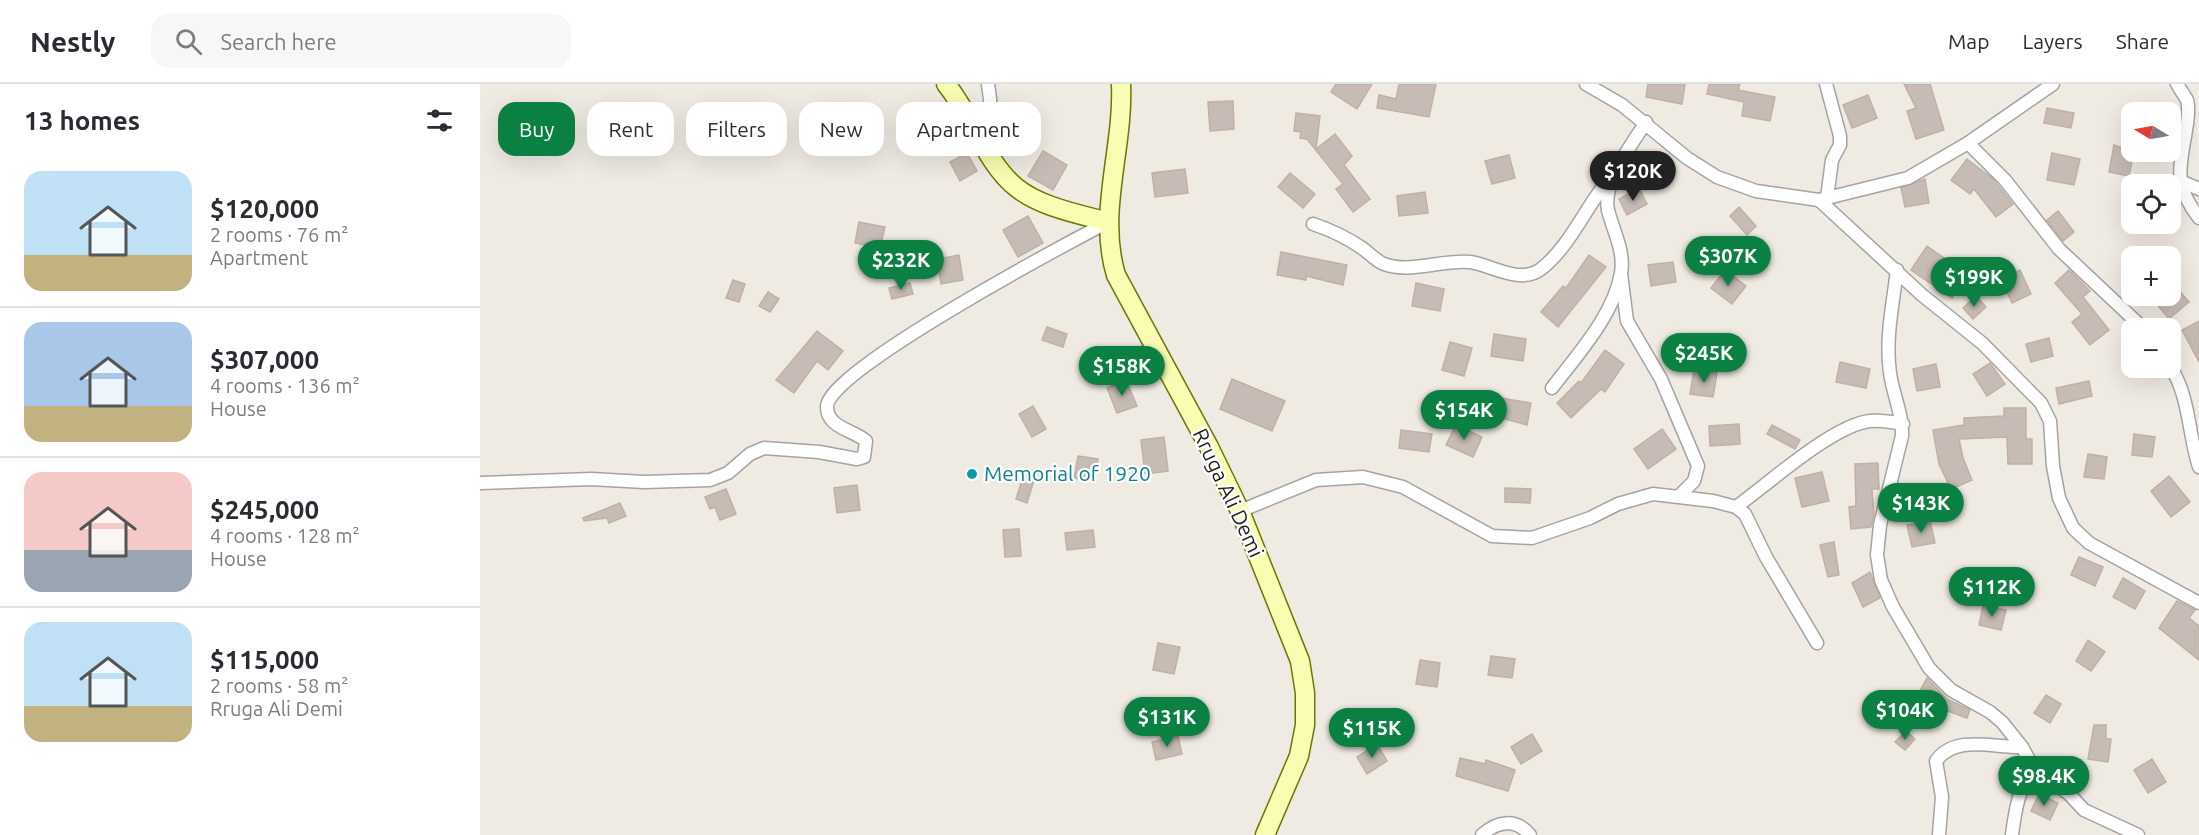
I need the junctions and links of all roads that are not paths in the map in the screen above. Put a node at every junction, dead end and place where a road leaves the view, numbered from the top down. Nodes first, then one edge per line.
1 (946, 84) edge
2 (988, 84) edge
3 (1121, 84) edge
4 (1586, 84) edge
5 (2177, 84) edge
6 (1829, 85) edge
7 (2049, 86) edge
8 (958, 102) edge
9 (990, 102) edge
10 (1646, 122) junction
11 (1968, 143) junction
12 (992, 156) edge
13 (1616, 171) junction
14 (2180, 174) edge
15 (2181, 181) edge
16 (2181, 184) edge
17 (2199, 189) edge
18 (1823, 199) junction
19 (2199, 218) edge
20 (1108, 222) junction
21 (1313, 224) dead end
22 (1897, 270) junction
23 (1621, 272) junction
24 (2133, 318) edge
25 (2176, 378) edge
26 (1552, 388) dead end
27 (1903, 424) junction
28 (2199, 467) edge
29 (480, 483) edge
30 (1680, 495) junction
31 (1736, 507) junction
32 (1240, 511) junction
33 (2199, 603) edge
34 (1817, 643) dead end
35 (2022, 747) junction
36 (2033, 767) junction
37 (1265, 835) edge
38 (1482, 835) edge
39 (1530, 835) edge
40 (1939, 835) edge
41 (2012, 835) edge
42 (2138, 835) edge

1 - 8 main road
2 - 9 street
3 - 20 main road, Rruga Ali Demi
4 - 10 street
5 - 14 street
6 - 18 street
7 - 11 street
10 - 13 street
10 - 18 street
11 - 18 street
11 - 24 street
12 - 20 main road
13 - 21 street
13 - 23 street
15 - 17 street
16 - 19 street
18 - 22 street
20 - 29 street
20 - 32 main road, Rruga Ali Demi
22 - 27 street
22 - 33 street
23 - 26 street
23 - 30 street
25 - 28 street
27 - 31 street
27 - 35 street
30 - 31 street
30 - 32 street
31 - 34 street
32 - 37 main road, Rruga Ali Demi
35 - 36 street
35 - 40 street
36 - 41 street
36 - 42 street
38 - 39 street

